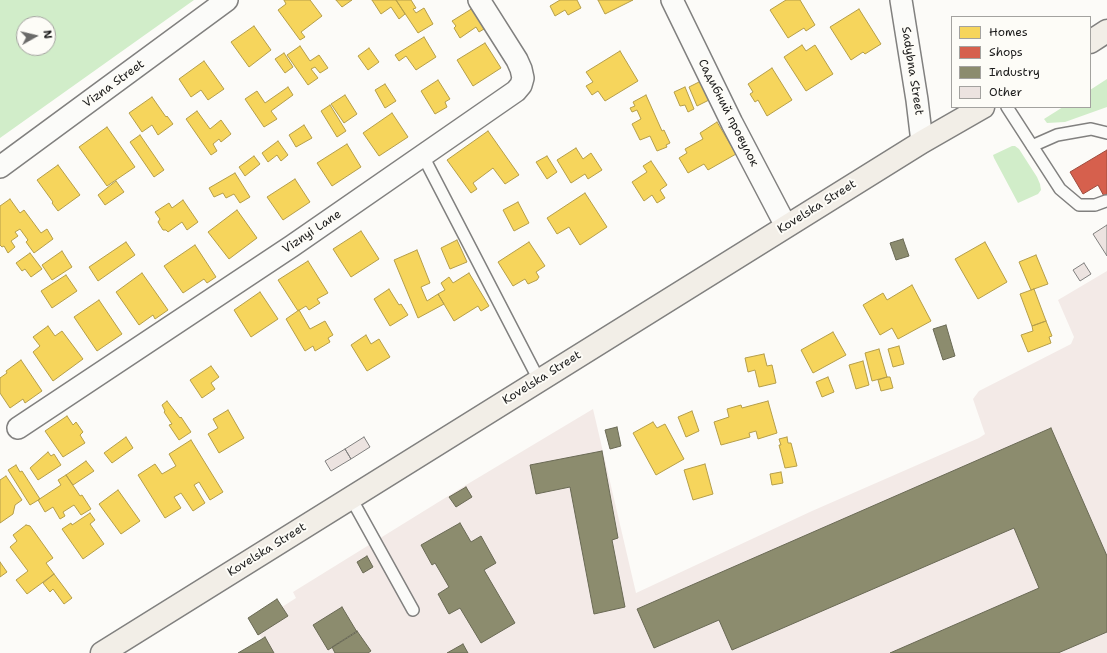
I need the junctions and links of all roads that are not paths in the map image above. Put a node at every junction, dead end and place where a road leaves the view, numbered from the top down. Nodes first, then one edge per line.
1 (227, 0) edge
2 (479, 0) edge
3 (672, 0) edge
4 (901, 0) edge
5 (1107, 32) edge
6 (1091, 41) edge
7 (981, 108) edge
8 (1008, 108) edge
9 (1107, 133) edge
10 (922, 142) junction
11 (1032, 146) junction
12 (423, 156) junction
13 (0, 167) edge
14 (1106, 201) edge
15 (786, 226) junction
16 (539, 380) junction
17 (18, 428) dead end
18 (351, 498) junction
19 (413, 610) dead end
20 (102, 653) edge

1 - 13 street, Vizna Street
2 - 12 street, Viznyi Lane
3 - 15 street, Садибний провулок
4 - 10 street, Sadybna Street
5 - 6 main road
7 - 10 main road, Kovelska Street
8 - 11 lane
9 - 11 lane
10 - 15 main road, Kovelska Street
11 - 14 lane
12 - 16 lane
12 - 17 street, Viznyi Lane
15 - 16 main road, Kovelska Street
16 - 18 main road, Kovelska Street
18 - 19 lane
18 - 20 main road, Kovelska Street

